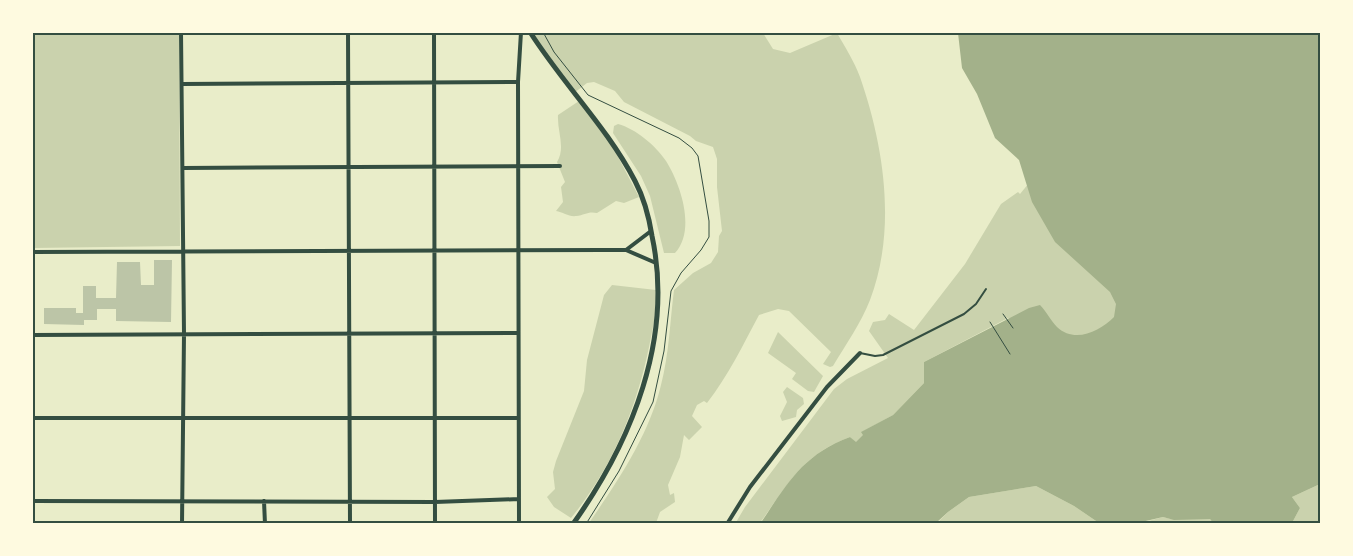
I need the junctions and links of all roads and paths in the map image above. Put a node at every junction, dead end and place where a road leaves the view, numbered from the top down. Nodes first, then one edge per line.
1 (181, 32) edge
2 (348, 32) edge
3 (434, 32) edge
4 (521, 32) edge
5 (530, 32) edge
6 (434, 82) junction
7 (518, 82) junction
8 (182, 84) junction
9 (348, 84) junction
10 (347, 166) junction
11 (434, 166) junction
12 (518, 166) junction
13 (560, 166) dead end
14 (183, 168) junction
15 (651, 231) junction
16 (434, 250) junction
17 (519, 250) junction
18 (626, 250) junction
19 (349, 251) junction
20 (32, 252) edge
21 (182, 252) junction
22 (656, 263) junction
23 (986, 289) dead end
24 (1003, 314) dead end
25 (990, 322) dead end
26 (1013, 328) dead end
27 (517, 333) junction
28 (184, 334) junction
29 (349, 334) junction
30 (433, 334) junction
31 (32, 335) edge
32 (860, 353) joint
33 (1010, 354) dead end
34 (434, 417) junction
35 (32, 418) edge
36 (182, 418) junction
37 (348, 418) junction
38 (518, 418) junction
39 (520, 500) junction
40 (32, 501) edge
41 (264, 501) junction
42 (182, 502) junction
43 (350, 502) junction
44 (435, 502) junction
45 (182, 524) edge
46 (265, 524) edge
47 (350, 524) edge
48 (435, 524) edge
49 (519, 524) edge
50 (573, 524) edge
51 (728, 524) edge

1 - 8 street
2 - 9 street
3 - 6 street
4 - 7 street
5 - 15 main road
6 - 7 street
6 - 9 street
6 - 11 street
7 - 12 street
8 - 9 street
8 - 14 street
9 - 10 street
10 - 11 street
10 - 14 street
10 - 19 street
11 - 12 street
11 - 16 street
12 - 13 street
12 - 17 street
14 - 21 street
15 - 18 street
15 - 22 main road
16 - 17 street
16 - 19 street
16 - 30 street
17 - 18 street
17 - 27 street
18 - 22 street
19 - 21 street
19 - 29 street
20 - 21 street
21 - 28 street
22 - 50 main road
23 - 32 lane
24 - 26 path
25 - 33 path
27 - 30 street
27 - 38 street
28 - 29 street
28 - 31 street
28 - 36 street
29 - 30 street
29 - 37 street
30 - 34 street
32 - 51 street
34 - 37 street
34 - 38 street
34 - 44 street
35 - 36 street
36 - 37 street
36 - 42 street
37 - 43 street
38 - 39 street
39 - 44 street
39 - 49 street
40 - 42 street
41 - 42 street
41 - 43 street
41 - 46 street
42 - 45 street
43 - 44 street
43 - 47 street
44 - 48 street

